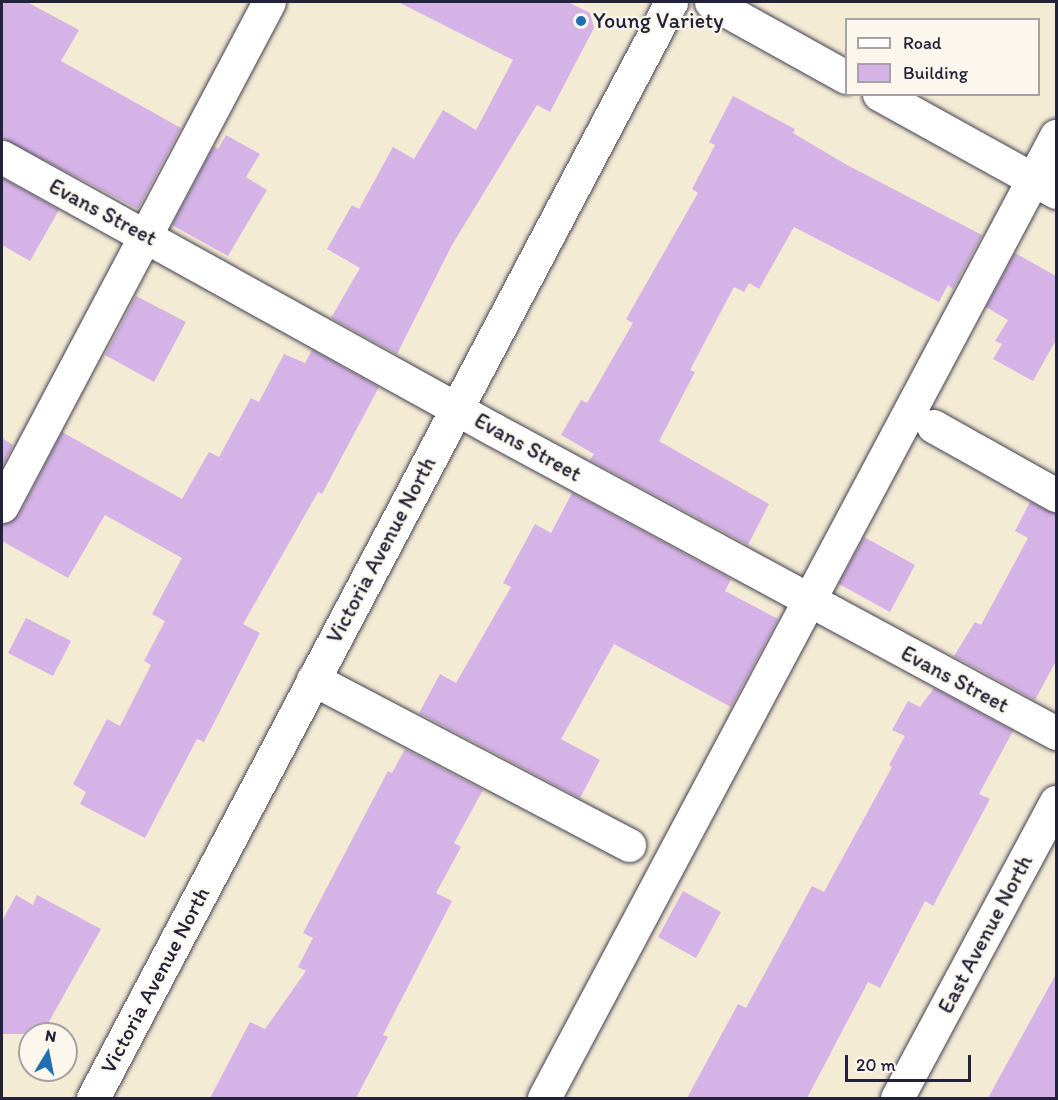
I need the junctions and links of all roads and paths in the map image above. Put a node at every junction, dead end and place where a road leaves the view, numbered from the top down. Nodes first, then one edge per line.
1 (269, 2) edge
2 (671, 2) edge
3 (711, 2) edge
4 (845, 75) edge
5 (883, 96) edge
6 (1056, 136) edge
7 (2, 158) edge
8 (1045, 185) edge
9 (145, 235) junction
10 (457, 406) junction
11 (933, 426) dead end
12 (1056, 495) edge
13 (2, 506) edge
14 (811, 602) junction
15 (313, 679) junction
16 (1056, 733) edge
17 (1056, 802) edge
18 (629, 845) dead end
19 (93, 1098) edge
20 (544, 1098) edge
21 (897, 1098) edge

1 - 9 main road
2 - 10 main road, Victoria Avenue North
3 - 4 main road
5 - 8 main road
6 - 8 main road
7 - 9 main road, Evans Street
8 - 14 main road
9 - 10 main road, Evans Street
9 - 13 main road
10 - 14 main road, Evans Street
10 - 15 main road, Victoria Avenue North
11 - 12 main road
14 - 16 main road, Evans Street
14 - 20 main road
15 - 18 main road
15 - 19 main road, Victoria Avenue North
17 - 21 main road, East Avenue North

